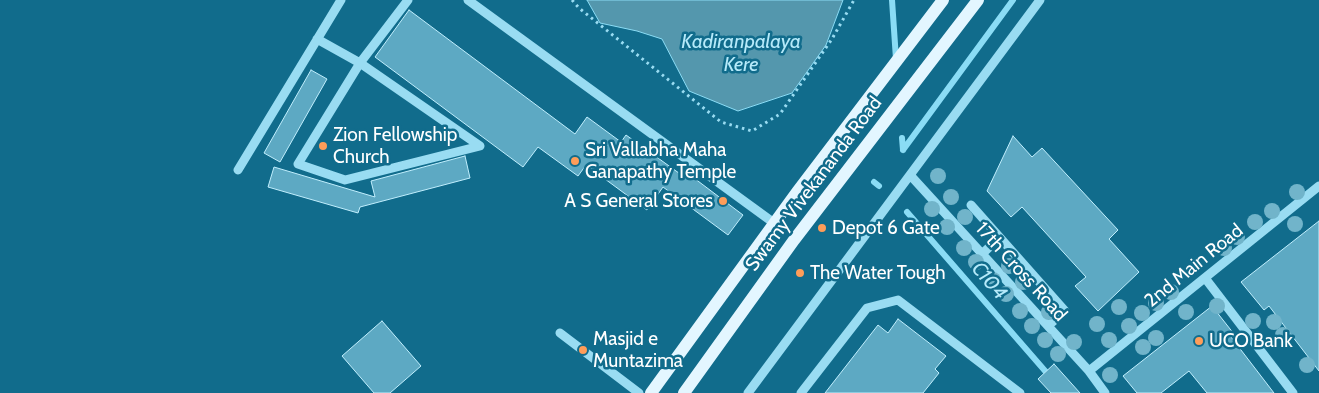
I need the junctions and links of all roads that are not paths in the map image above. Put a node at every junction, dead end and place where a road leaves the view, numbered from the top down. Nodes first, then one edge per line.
1 (341, 0) edge
2 (408, 0) edge
3 (468, 0) edge
4 (943, 0) edge
5 (978, 0) edge
6 (1040, 0) edge
7 (317, 39) junction
8 (360, 63) junction
9 (238, 170) dead end
10 (911, 176) junction
11 (1319, 186) edge
12 (971, 205) dead end
13 (774, 224) junction
14 (1000, 238) junction
15 (982, 254) junction
16 (1205, 278) junction
17 (1048, 326) junction
18 (560, 334) dead end
19 (1089, 371) junction
20 (639, 393) edge
21 (651, 393) edge
22 (684, 393) edge
23 (748, 393) edge
24 (801, 393) edge
25 (1020, 393) edge
26 (1105, 393) edge
27 (1294, 393) edge

1 - 7 street
2 - 8 street
3 - 13 street
4 - 13 main road, Swamy Vivekananda Road
5 - 22 main road, Swamy Vivekananda Road
6 - 10 street
7 - 8 street
7 - 9 street
8 - 8 street
10 - 15 street, 17th Cross Road
10 - 23 street
11 - 16 street, 2nd Main Road
12 - 14 street
13 - 21 main road, Swamy Vivekananda Road
14 - 15 street
14 - 17 street
15 - 17 street, 17th Cross Road
16 - 19 street, 2nd Main Road
16 - 27 street
17 - 19 street, 17th Cross Road
18 - 20 street
19 - 26 street, 17th Cross Road
24 - 25 street

